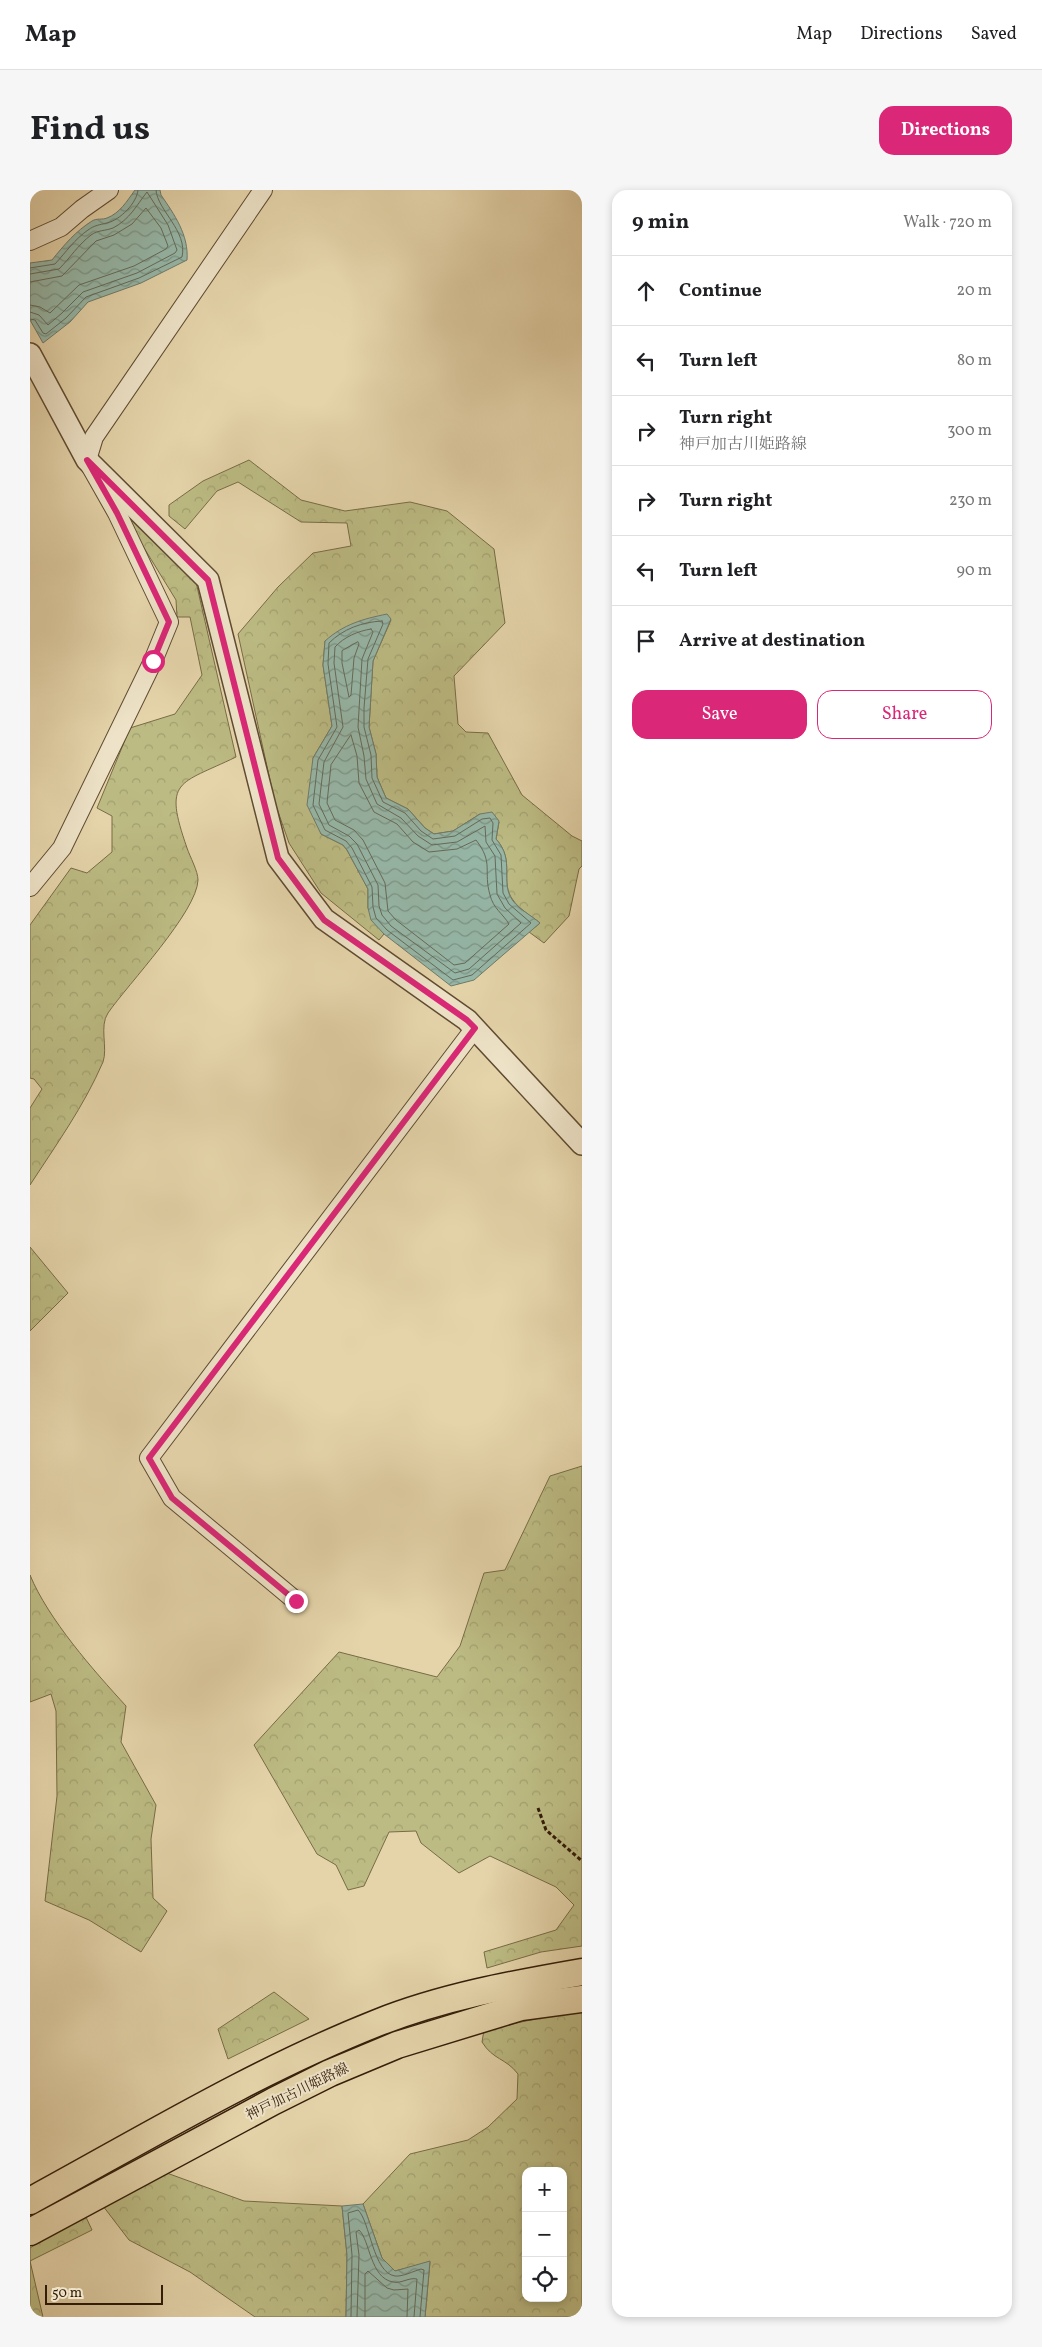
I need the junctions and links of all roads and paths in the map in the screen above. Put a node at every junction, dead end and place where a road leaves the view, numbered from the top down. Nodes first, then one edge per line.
1 (109, 190) edge
2 (263, 190) edge
3 (30, 241) edge
4 (30, 354) edge
5 (87, 460) junction
6 (30, 887) edge
7 (475, 1028) junction
8 (582, 1144) edge
9 (296, 1601) dead end
10 (538, 1808) dead end
11 (582, 1862) edge
12 (582, 1972) edge
13 (582, 1999) edge
14 (30, 2201) edge
15 (30, 2232) edge

1 - 3 street
2 - 5 street
4 - 5 street
5 - 6 street
5 - 7 street
7 - 8 street
7 - 9 street
10 - 11 path
12 - 14 main road, 神戸加古川姫路線
13 - 15 main road, 神戸加古川姫路線

